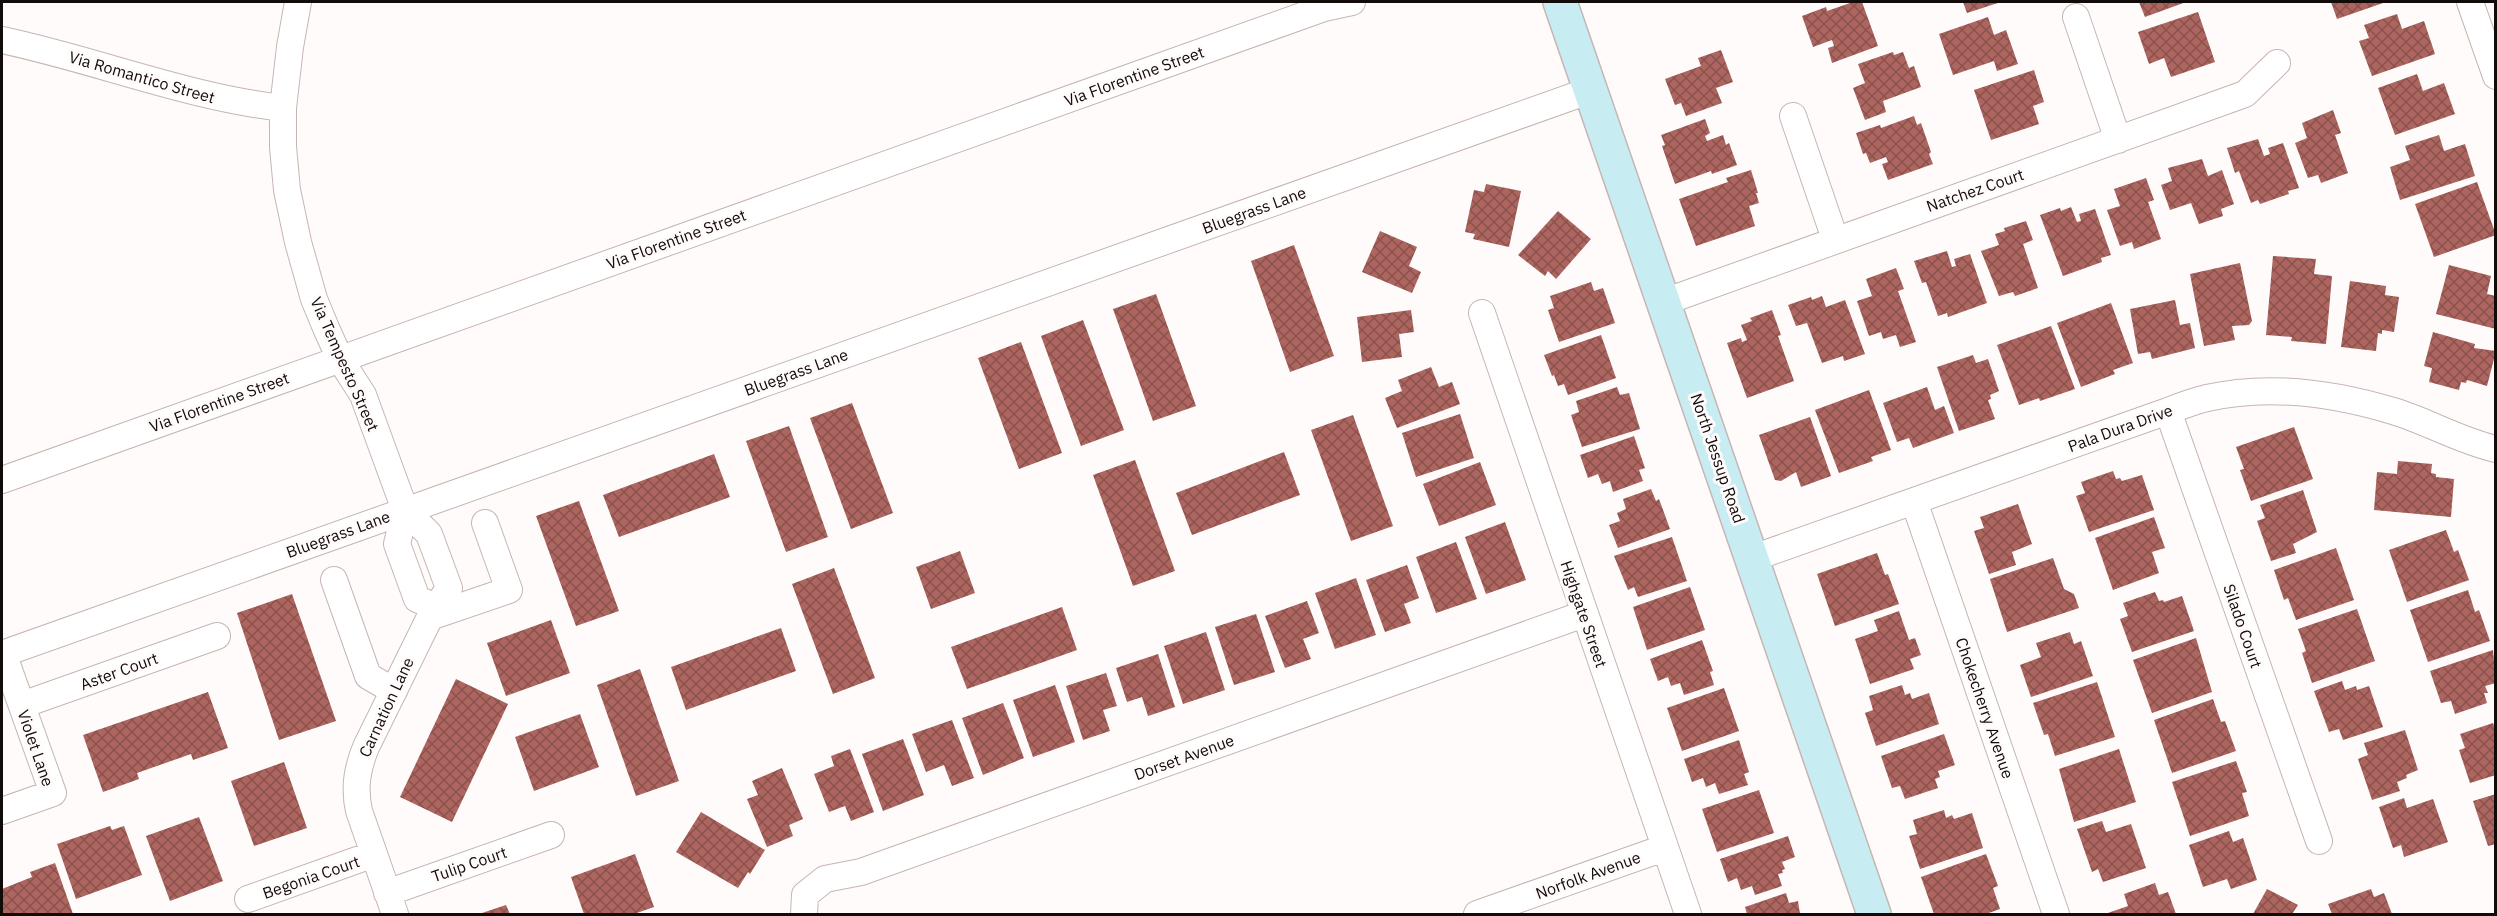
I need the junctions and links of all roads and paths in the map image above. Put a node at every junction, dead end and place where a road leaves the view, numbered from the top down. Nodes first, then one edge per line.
1 (298, 2) edge
2 (1352, 2) edge
3 (1560, 2) edge
4 (2470, 2) edge
5 (2076, 17) dead end
6 (2, 40) edge
7 (2277, 63) dead end
8 (2496, 76) edge
9 (1591, 90) junction
10 (283, 108) junction
11 (1793, 116) dead end
12 (2118, 140) junction
13 (1835, 239) junction
14 (1664, 302) junction
15 (1482, 313) dead end
16 (340, 358) junction
17 (2168, 411) junction
18 (2496, 449) edge
19 (2, 480) edge
20 (1914, 501) junction
21 (405, 510) junction
22 (485, 523) dead end
23 (1753, 558) junction
24 (334, 580) dead end
25 (433, 612) junction
26 (1584, 614) junction
27 (217, 636) dead end
28 (2, 654) edge
29 (394, 691) junction
30 (22, 705) junction
31 (2, 811) edge
32 (551, 835) dead end
33 (2319, 841) dead end
34 (1664, 848) junction
35 (374, 854) junction
36 (248, 899) dead end
37 (391, 904) edge
38 (804, 915) edge
39 (1477, 915) edge
40 (1688, 915) edge
41 (1874, 915) edge
42 (2056, 915) edge

1 - 10 street, Via Tempesto Street
2 - 16 street, Via Florentine Street
3 - 9 street, North Jessup Road
4 - 8 street
5 - 12 street
6 - 10 street, Via Romantico Street
7 - 12 street, Natchez Court
9 - 14 street, North Jessup Road
9 - 21 street, Bluegrass Lane
10 - 16 street, Via Tempesto Street
11 - 13 street
12 - 13 street, Natchez Court
13 - 14 street, Natchez Court
14 - 23 street, North Jessup Road
15 - 26 street, Highgate Street
16 - 19 street, Via Florentine Street
16 - 21 street, Via Tempesto Street
17 - 18 street, Pala Dura Drive
17 - 20 street, Pala Dura Drive
17 - 33 street, Silado Court
20 - 23 street, Pala Dura Drive
20 - 42 street, Chokecherry Avenue
21 - 25 street
21 - 25 street, Carnation Lane
21 - 28 street, Bluegrass Lane
22 - 25 street
23 - 41 street, North Jessup Road
24 - 29 street
25 - 29 street, Carnation Lane
26 - 34 street, Highgate Street
26 - 38 street, Dorset Avenue
27 - 30 street, Aster Court
28 - 30 street, Violet Lane
29 - 35 street, Carnation Lane
30 - 31 street, Violet Lane
32 - 37 street, Tulip Court
34 - 39 street, Norfolk Avenue
34 - 40 street, Highgate Street
35 - 36 street, Begonia Court
35 - 37 street, Carnation Lane

